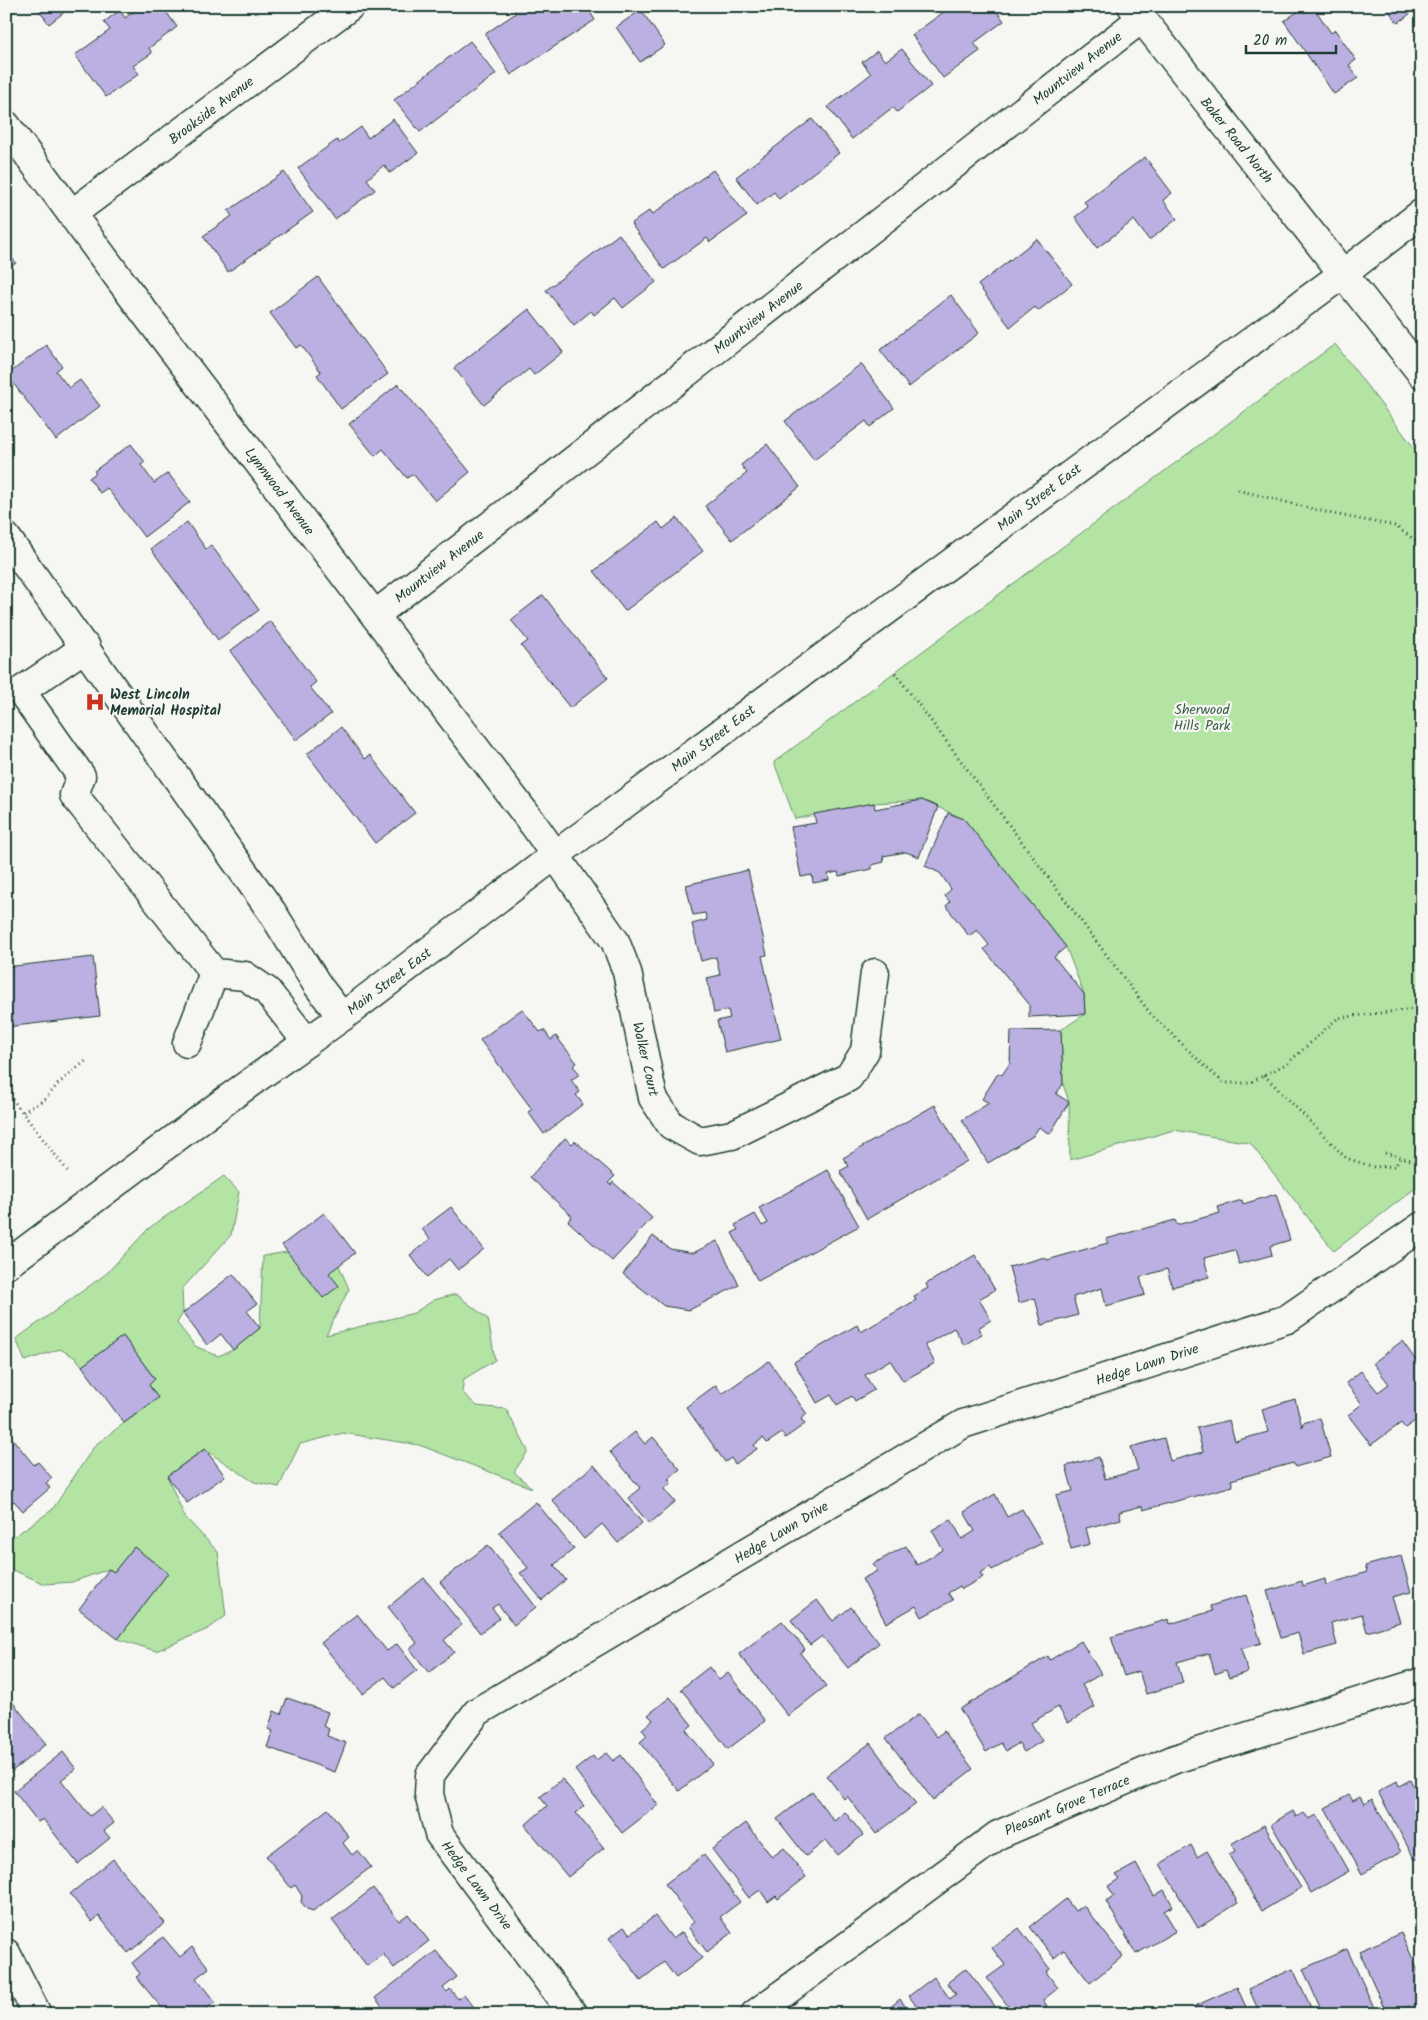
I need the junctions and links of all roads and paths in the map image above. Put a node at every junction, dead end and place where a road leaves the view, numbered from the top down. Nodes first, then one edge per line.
1 (350, 6) edge
2 (1136, 12) edge
3 (6, 125) edge
4 (73, 213) junction
5 (1422, 213) edge
6 (1344, 273) junction
7 (1422, 374) edge
8 (1238, 490) dead end
9 (1422, 545) edge
10 (10, 548) edge
11 (375, 616) junction
12 (86, 647) junction
13 (895, 673) dead end
14 (554, 856) junction
15 (214, 973) junction
16 (875, 974) dead end
17 (1422, 1008) edge
18 (342, 1017) junction
19 (307, 1042) junction
20 (187, 1043) dead end
21 (87, 1060) dead end
22 (1264, 1075) junction
23 (6, 1091) edge
24 (23, 1112) junction
25 (1385, 1152) dead end
26 (1401, 1157) junction
27 (1422, 1163) edge
28 (69, 1173) dead end
29 (1422, 1226) edge
30 (6, 1265) edge
31 (1422, 1682) edge
32 (6, 1953) edge
33 (37, 2014) edge
34 (573, 2014) edge
35 (755, 2014) edge

1 - 4 street, Brookside Avenue
2 - 6 street, Baker Road North
2 - 11 street, Mountview Avenue
3 - 4 street, Lynnwood Avenue
4 - 11 street, Lynnwood Avenue
5 - 6 street, Main Street East
6 - 7 street, Baker Road North
6 - 14 street, Main Street East
8 - 9 path
10 - 12 street
11 - 14 street, Lynnwood Avenue
12 - 15 street
12 - 18 street
13 - 22 path
14 - 16 street, Walker Court
14 - 18 street, Main Street East
15 - 19 street
15 - 20 street
17 - 22 path
18 - 19 street, Main Street East
19 - 30 street, Main Street East
21 - 24 path
22 - 26 path
23 - 24 path
24 - 28 path
25 - 26 path
26 - 27 path
29 - 34 street, Hedge Lawn Drive
31 - 35 street, Pleasant Grove Terrace
32 - 33 street

